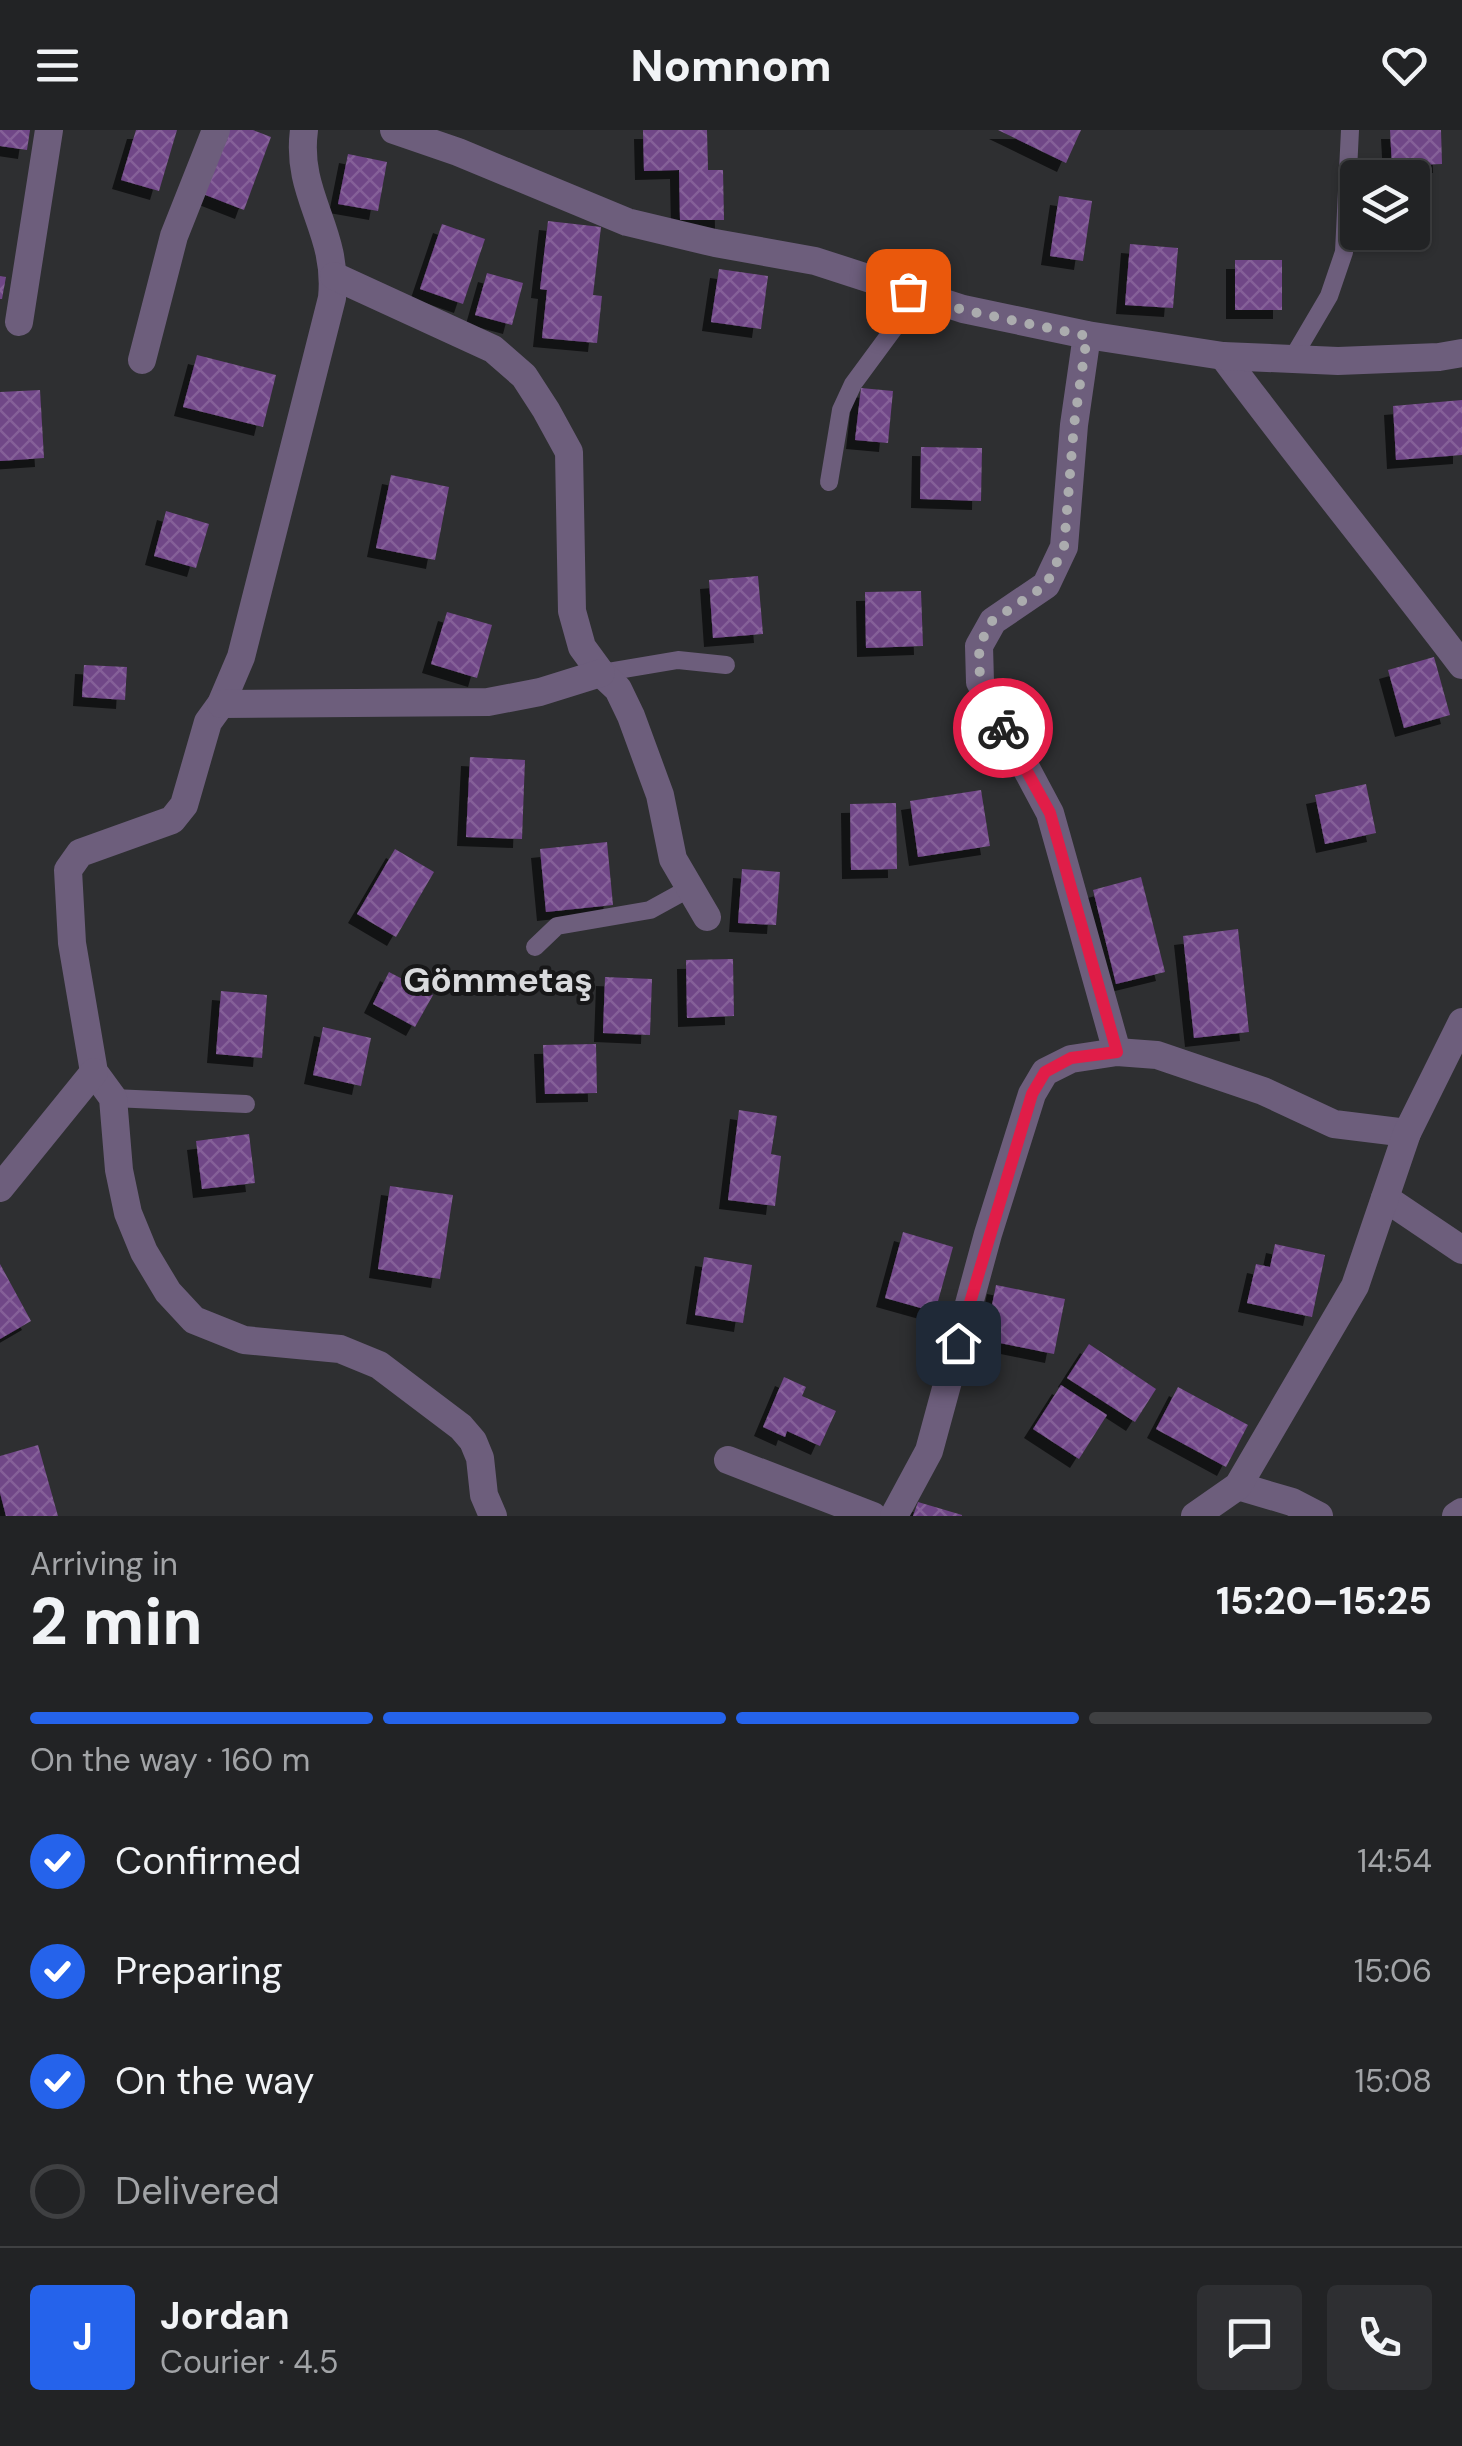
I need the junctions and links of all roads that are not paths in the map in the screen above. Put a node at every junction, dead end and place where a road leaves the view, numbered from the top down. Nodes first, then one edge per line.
1 (49, 130) edge
2 (216, 130) edge
3 (304, 130) edge
4 (394, 130) edge
5 (1350, 130) edge
6 (334, 276) junction
7 (908, 291) junction
8 (20, 322) dead end
9 (1087, 336) junction
10 (1462, 352) edge
11 (1223, 356) junction
12 (1292, 359) junction
13 (142, 360) dead end
14 (828, 482) dead end
15 (726, 665) dead end
16 (1462, 665) edge
17 (601, 673) junction
18 (220, 704) junction
19 (690, 888) junction
20 (707, 917) dead end
21 (535, 946) dead end
22 (1462, 1022) edge
23 (1117, 1052) junction
24 (94, 1072) junction
25 (114, 1098) junction
26 (246, 1104) dead end
27 (1407, 1133) junction
28 (0, 1188) edge
29 (1385, 1198) junction
30 (1462, 1250) edge
31 (728, 1460) dead end
32 (1238, 1486) junction
33 (494, 1516) edge
34 (873, 1516) edge
35 (894, 1516) edge
36 (1195, 1516) edge
37 (1319, 1516) edge

1 - 8 street
2 - 13 street
3 - 6 street
4 - 7 street
5 - 12 lane
6 - 17 street
6 - 18 street
7 - 9 street
7 - 14 lane
9 - 11 street
9 - 23 street
10 - 12 street
11 - 12 street
11 - 16 street
15 - 17 lane
17 - 18 street
17 - 19 street
18 - 24 street
19 - 20 street
19 - 21 lane
22 - 27 street
23 - 27 street
23 - 35 street
24 - 25 street
24 - 28 street
25 - 26 lane
25 - 33 street
27 - 29 street
29 - 30 street
29 - 32 street
31 - 34 street
32 - 36 street
32 - 37 street

